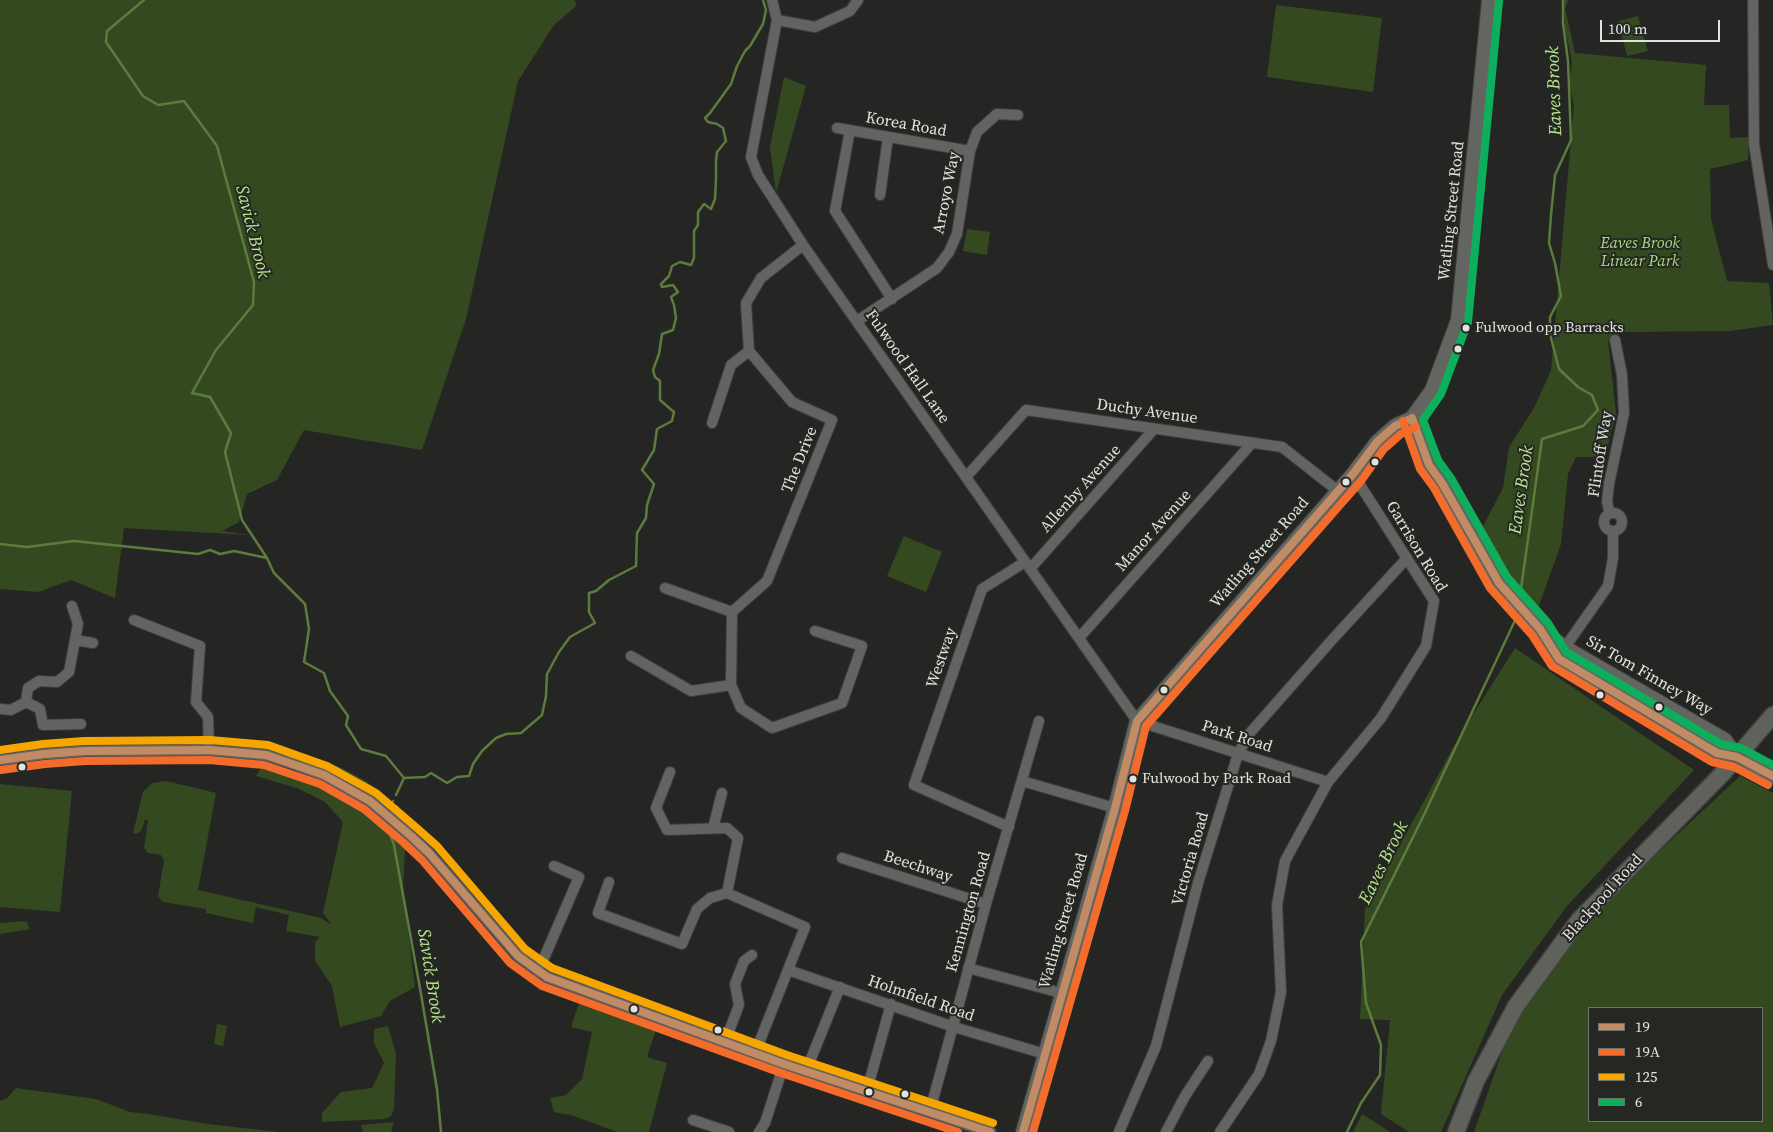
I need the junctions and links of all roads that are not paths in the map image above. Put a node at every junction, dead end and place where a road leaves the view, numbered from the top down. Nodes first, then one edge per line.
1 (772, 0) edge
2 (858, 0) edge
3 (1489, 0) edge
4 (1753, 0) edge
5 (778, 20) junction
6 (1018, 115) dead end
7 (837, 128) dead end
8 (850, 130) junction
9 (888, 137) junction
10 (970, 151) junction
11 (880, 196) dead end
12 (803, 246) junction
13 (1773, 265) edge
14 (892, 299) junction
15 (857, 321) junction
16 (1616, 340) dead end
17 (749, 351) junction
18 (1412, 418) junction
19 (712, 423) dead end
20 (1154, 429) junction
21 (1252, 443) junction
22 (1353, 474) junction
23 (966, 477) junction
24 (1338, 490) junction
25 (1407, 558) junction
26 (1028, 565) junction
27 (665, 588) dead end
28 (72, 606) dead end
29 (732, 612) junction
30 (134, 620) dead end
31 (816, 631) dead end
32 (1079, 638) junction
33 (75, 640) junction
34 (93, 643) dead end
35 (1561, 653) junction
36 (631, 656) dead end
37 (731, 685) junction
38 (26, 702) junction
39 (0, 709) edge
40 (1773, 715) edge
41 (1039, 721) dead end
42 (1137, 721) junction
43 (81, 724) dead end
44 (209, 750) junction
45 (1238, 754) junction
46 (1738, 757) junction
47 (0, 760) edge
48 (670, 772) dead end
49 (1773, 776) edge
50 (1022, 781) junction
51 (1328, 782) junction
52 (722, 792) dead end
53 (1115, 808) junction
54 (1009, 827) junction
55 (713, 828) junction
56 (842, 858) dead end
57 (554, 866) dead end
58 (609, 882) dead end
59 (726, 893) junction
60 (986, 904) junction
61 (752, 955) dead end
62 (968, 968) junction
63 (788, 970) junction
64 (538, 972) junction
65 (840, 987) junction
66 (1062, 993) junction
67 (891, 1004) junction
68 (954, 1027) junction
69 (725, 1042) junction
70 (755, 1053) junction
71 (1045, 1054) junction
72 (1208, 1061) dead end
73 (784, 1064) junction
74 (806, 1071) junction
75 (867, 1090) junction
76 (930, 1111) junction
77 (693, 1120) dead end
78 (729, 1132) edge
79 (759, 1132) edge
80 (990, 1132) edge
81 (1023, 1132) edge
82 (1119, 1132) edge
83 (1166, 1132) edge
84 (1220, 1132) edge
85 (1456, 1132) edge

1 - 5 street, Fulwood Hall Lane
2 - 5 street
3 - 18 main road, Watling Street Road
4 - 13 street
5 - 12 street, Fulwood Hall Lane
6 - 10 street, Arroyo Way
7 - 8 street, Korea Road
8 - 9 street, Korea Road
8 - 14 street
9 - 10 street, Korea Road
9 - 11 street
10 - 14 street, Arroyo Way
12 - 15 street, Fulwood Hall Lane
12 - 17 street
14 - 15 street, Arroyo Way
15 - 23 street, Fulwood Hall Lane
16 - 35 street, Flintoff Way
17 - 19 street
17 - 29 street, The Drive
18 - 22 main road, Watling Street Road
18 - 35 main road, Sir Tom Finney Way
20 - 21 street, Duchy Avenue
20 - 23 street, Duchy Avenue
20 - 26 street, Allenby Avenue
21 - 24 street, Duchy Avenue
21 - 32 street, Manor Avenue
22 - 24 main road, Watling Street Road
22 - 25 street, Garrison Road
23 - 26 street, Fulwood Hall Lane
24 - 42 main road, Watling Street Road
25 - 45 street, Victoria Road
25 - 51 street, Garrison Road
26 - 32 street, Fulwood Hall Lane
26 - 54 street, Westway
27 - 29 street
28 - 33 street
29 - 37 street
30 - 44 street
31 - 37 street
32 - 42 street, Fulwood Hall Lane
33 - 34 street
33 - 38 street
35 - 46 main road, Sir Tom Finney Way
36 - 37 street
38 - 39 street
38 - 43 street
40 - 46 highway, Blackpool Road
41 - 50 street, Kennington Road
42 - 45 street, Park Road
42 - 53 main road, Watling Street Road
44 - 47 street
44 - 64 street
45 - 51 street, Park Road
45 - 82 street, Victoria Road
46 - 49 main road, Sir Tom Finney Way
46 - 85 highway, Blackpool Road
48 - 55 street
50 - 53 street
50 - 54 street, Kennington Road
51 - 84 street, Garrison Road
52 - 55 street
53 - 66 main road, Watling Street Road
54 - 60 street, Kennington Road
55 - 59 street
56 - 60 street, Beechway
57 - 64 street
58 - 59 street
59 - 63 street
60 - 62 street, Kennington Road
61 - 69 street
62 - 66 street
62 - 68 street, Kennington Road
63 - 65 street, Holmfield Road
63 - 70 street
64 - 69 street
65 - 67 street, Holmfield Road
65 - 74 street
66 - 71 main road, Watling Street Road
67 - 68 street, Holmfield Road
67 - 75 street
68 - 71 street, Holmfield Road
68 - 76 street, Kennington Road
69 - 70 street
70 - 73 street
71 - 81 main road, Watling Street Road
72 - 83 street
73 - 74 street
73 - 79 street
74 - 75 street
75 - 76 street
76 - 80 street
77 - 78 street

